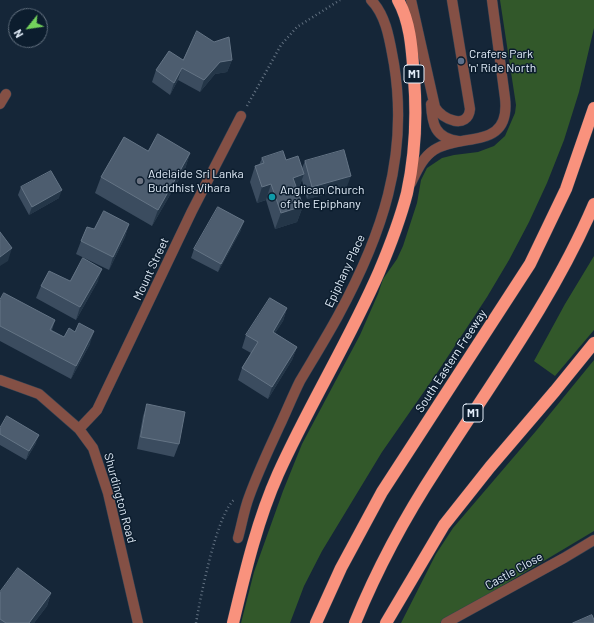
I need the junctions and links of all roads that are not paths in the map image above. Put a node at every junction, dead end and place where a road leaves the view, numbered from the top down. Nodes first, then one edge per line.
1 (371, 0) edge
2 (398, 0) edge
3 (411, 0) edge
4 (452, 0) edge
5 (492, 0) edge
6 (428, 81) junction
7 (6, 94) dead end
8 (0, 104) edge
9 (594, 108) edge
10 (241, 116) road end
11 (464, 141) junction
12 (407, 192) junction
13 (594, 204) edge
14 (594, 343) edge
15 (0, 380) edge
16 (79, 429) junction
17 (238, 538) dead end
18 (594, 540) edge
19 (138, 623) edge
20 (233, 623) edge
21 (316, 623) edge
22 (355, 623) edge
23 (386, 623) edge
24 (446, 623) edge

1 - 17 street, Epiphany Place
2 - 12 highway, M1
3 - 6 street
4 - 6 street
5 - 11 street
6 - 11 street
7 - 8 street
9 - 21 highway, South Eastern Freeway
10 - 16 street, Mount Street
11 - 12 street
12 - 20 highway, M1
13 - 22 highway, M1
14 - 23 highway
15 - 16 street, Shurdington Road
16 - 19 street, Shurdington Road
18 - 24 street, Castle Close

